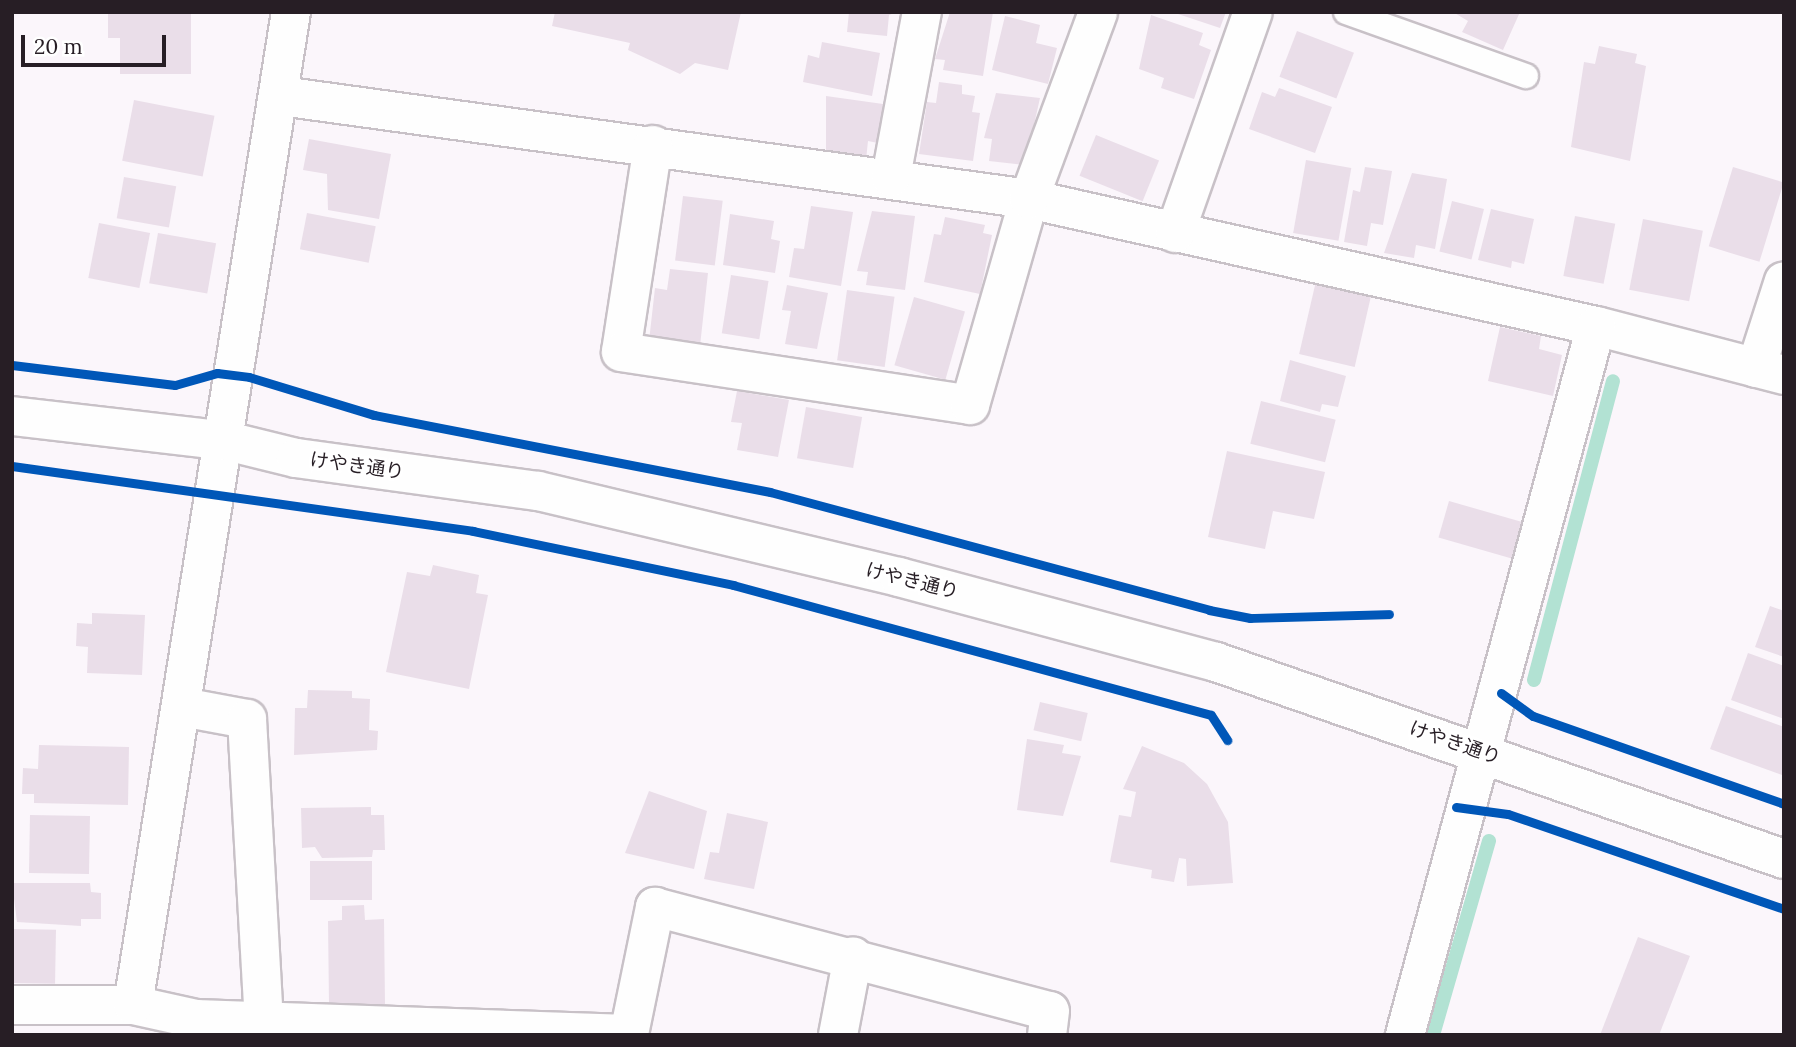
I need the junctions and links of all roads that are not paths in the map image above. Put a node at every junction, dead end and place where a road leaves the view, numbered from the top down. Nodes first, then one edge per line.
1 (291, 12) edge
2 (922, 12) edge
3 (1098, 12) edge
4 (1252, 12) edge
5 (1346, 12) edge
6 (1526, 75) dead end
7 (281, 96) junction
8 (653, 145) junction
9 (891, 177) junction
10 (1030, 199) junction
11 (1175, 233) junction
12 (1784, 281) edge
13 (1596, 326) junction
14 (1770, 372) edge
15 (12, 416) edge
16 (227, 441) junction
17 (182, 707) junction
18 (1486, 754) junction
19 (1784, 859) edge
20 (853, 956) junction
21 (12, 1005) edge
22 (133, 1005) junction
23 (264, 1020) junction
24 (322, 1029) edge
25 (629, 1034) edge
26 (838, 1035) edge
27 (1047, 1035) edge
28 (1405, 1035) edge

1 - 7 street
2 - 9 street
3 - 10 street
4 - 11 street
5 - 6 lane
7 - 8 street
7 - 16 street
8 - 9 street
8 - 10 street
9 - 10 street
10 - 11 street
11 - 13 street
12 - 14 street
13 - 14 street
13 - 18 street
15 - 16 street, けやき通り
16 - 17 street
16 - 18 street, けやき通り
17 - 22 street
17 - 23 street
18 - 19 street, けやき通り
18 - 28 street
20 - 25 street
20 - 26 street
20 - 27 street
21 - 22 street
22 - 23 street
23 - 24 street
24 - 25 street

